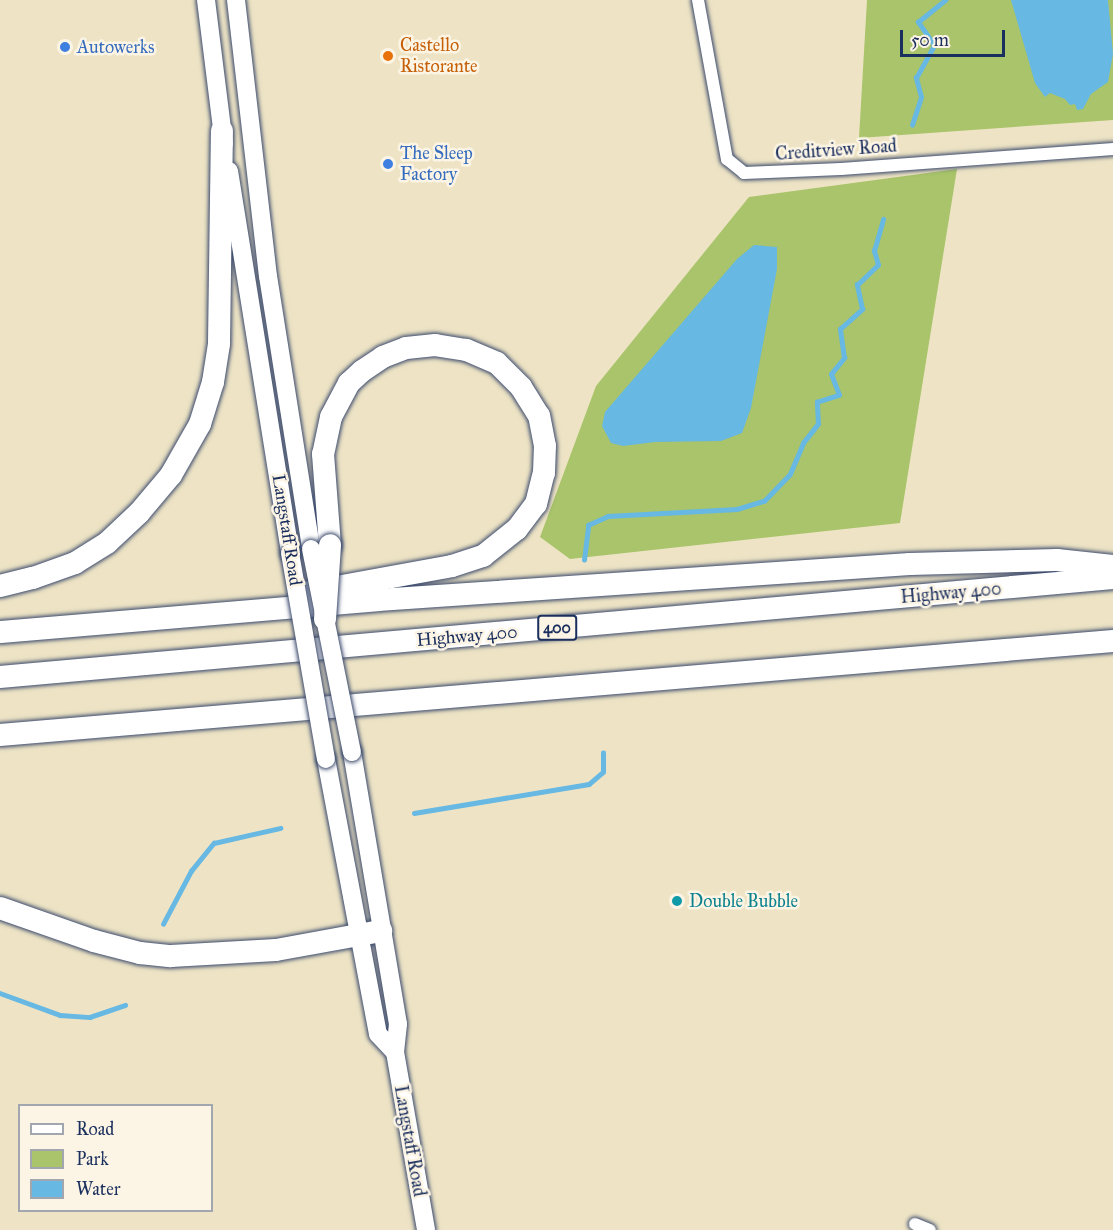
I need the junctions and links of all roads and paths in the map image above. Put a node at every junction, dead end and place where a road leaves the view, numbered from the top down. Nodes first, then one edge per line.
1 (206, 0) edge
2 (236, 0) edge
3 (698, 0) edge
4 (222, 131) junction
5 (1113, 149) edge
6 (320, 547) junction
7 (1113, 566) edge
8 (1113, 578) edge
9 (0, 586) edge
10 (279, 608) junction
11 (325, 619) joint
12 (0, 632) edge
13 (1113, 641) edge
14 (0, 677) edge
15 (0, 735) edge
16 (0, 908) edge
17 (370, 933) junction
18 (915, 1224) dead end
19 (426, 1230) edge
20 (930, 1230) edge

1 - 4 main road, Langstaff Road
2 - 6 main road, Langstaff Road
3 - 5 street, Creditview Road
4 - 9 highway
4 - 17 main road, Langstaff Road, bridge
6 - 10 highway
6 - 11 highway, bridge
7 - 10 highway
8 - 14 highway, Highway 400 / 400
10 - 12 highway
11 - 17 main road, Langstaff Road, bridge
13 - 15 highway
16 - 17 highway
17 - 19 main road, Langstaff Road
18 - 20 street

